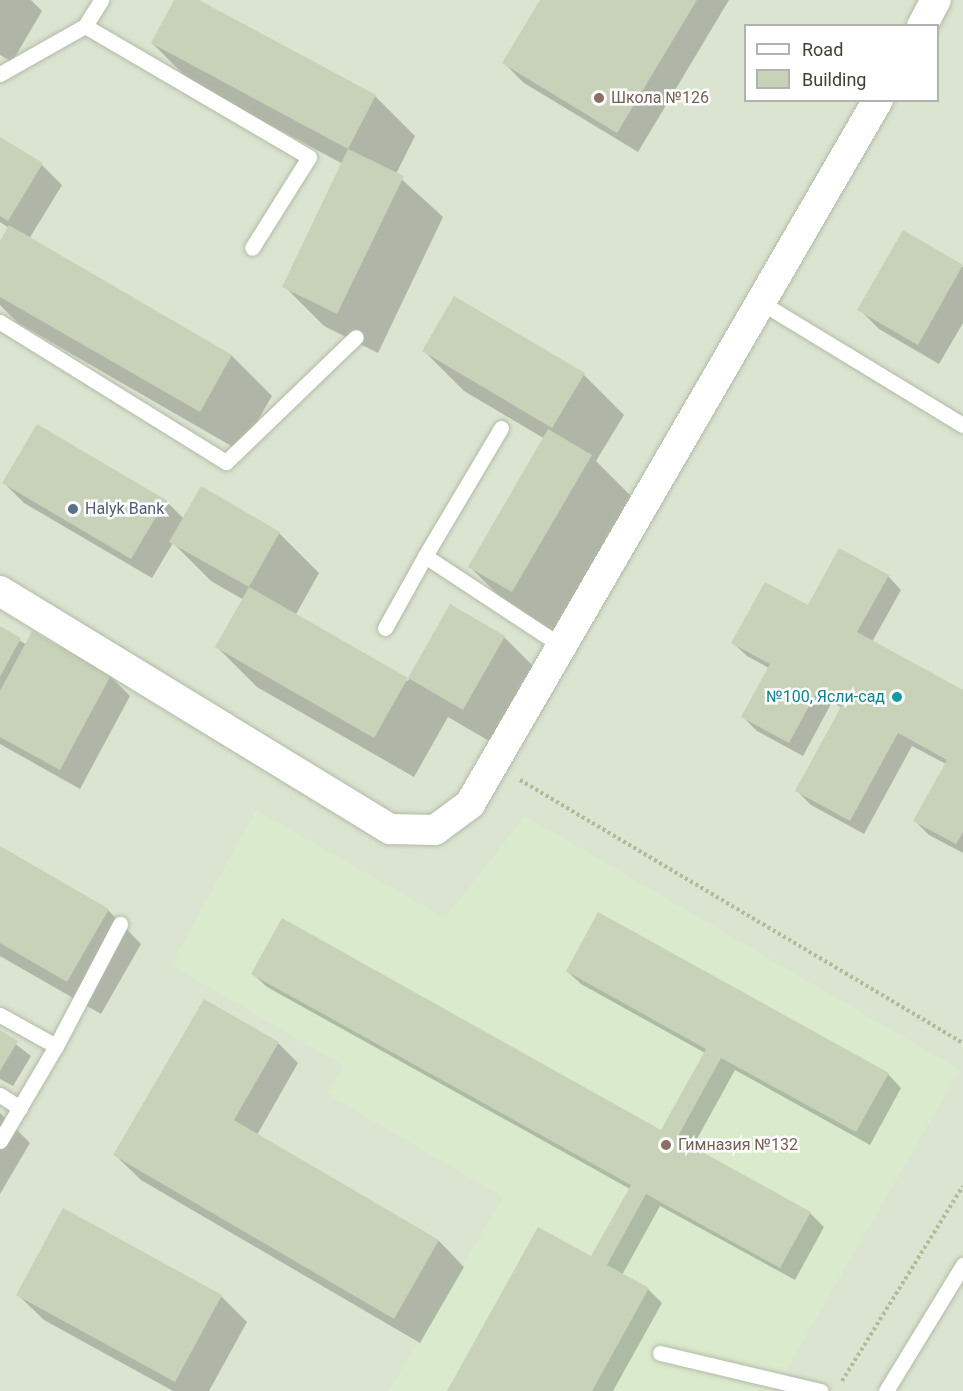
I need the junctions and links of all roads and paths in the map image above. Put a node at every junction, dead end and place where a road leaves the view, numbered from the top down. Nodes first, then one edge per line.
1 (101, 0) edge
2 (936, 0) edge
3 (923, 24) edge
4 (85, 26) junction
5 (0, 74) edge
6 (877, 102) edge
7 (252, 248) dead end
8 (762, 303) junction
9 (0, 322) edge
10 (356, 337) dead end
11 (963, 425) edge
12 (501, 428) dead end
13 (425, 556) junction
14 (0, 591) edge
15 (385, 628) dead end
16 (563, 646) junction
17 (494, 764) junction
18 (120, 924) dead end
19 (0, 1015) edge
20 (963, 1043) edge
21 (56, 1046) junction
22 (0, 1095) edge
23 (20, 1108) junction
24 (0, 1141) edge
25 (963, 1186) edge
26 (963, 1265) edge
27 (660, 1353) dead end
28 (840, 1384) dead end
29 (821, 1391) edge
30 (886, 1391) edge

1 - 4 lane
2 - 3 street
4 - 5 lane
4 - 7 lane
6 - 8 street
8 - 11 lane
8 - 16 street
9 - 10 lane
12 - 13 lane
13 - 15 lane
13 - 16 lane
14 - 17 street
16 - 17 street
17 - 20 path
18 - 21 lane
19 - 21 lane
21 - 23 lane
22 - 23 lane
23 - 24 lane
25 - 28 path
26 - 30 lane
27 - 29 lane

